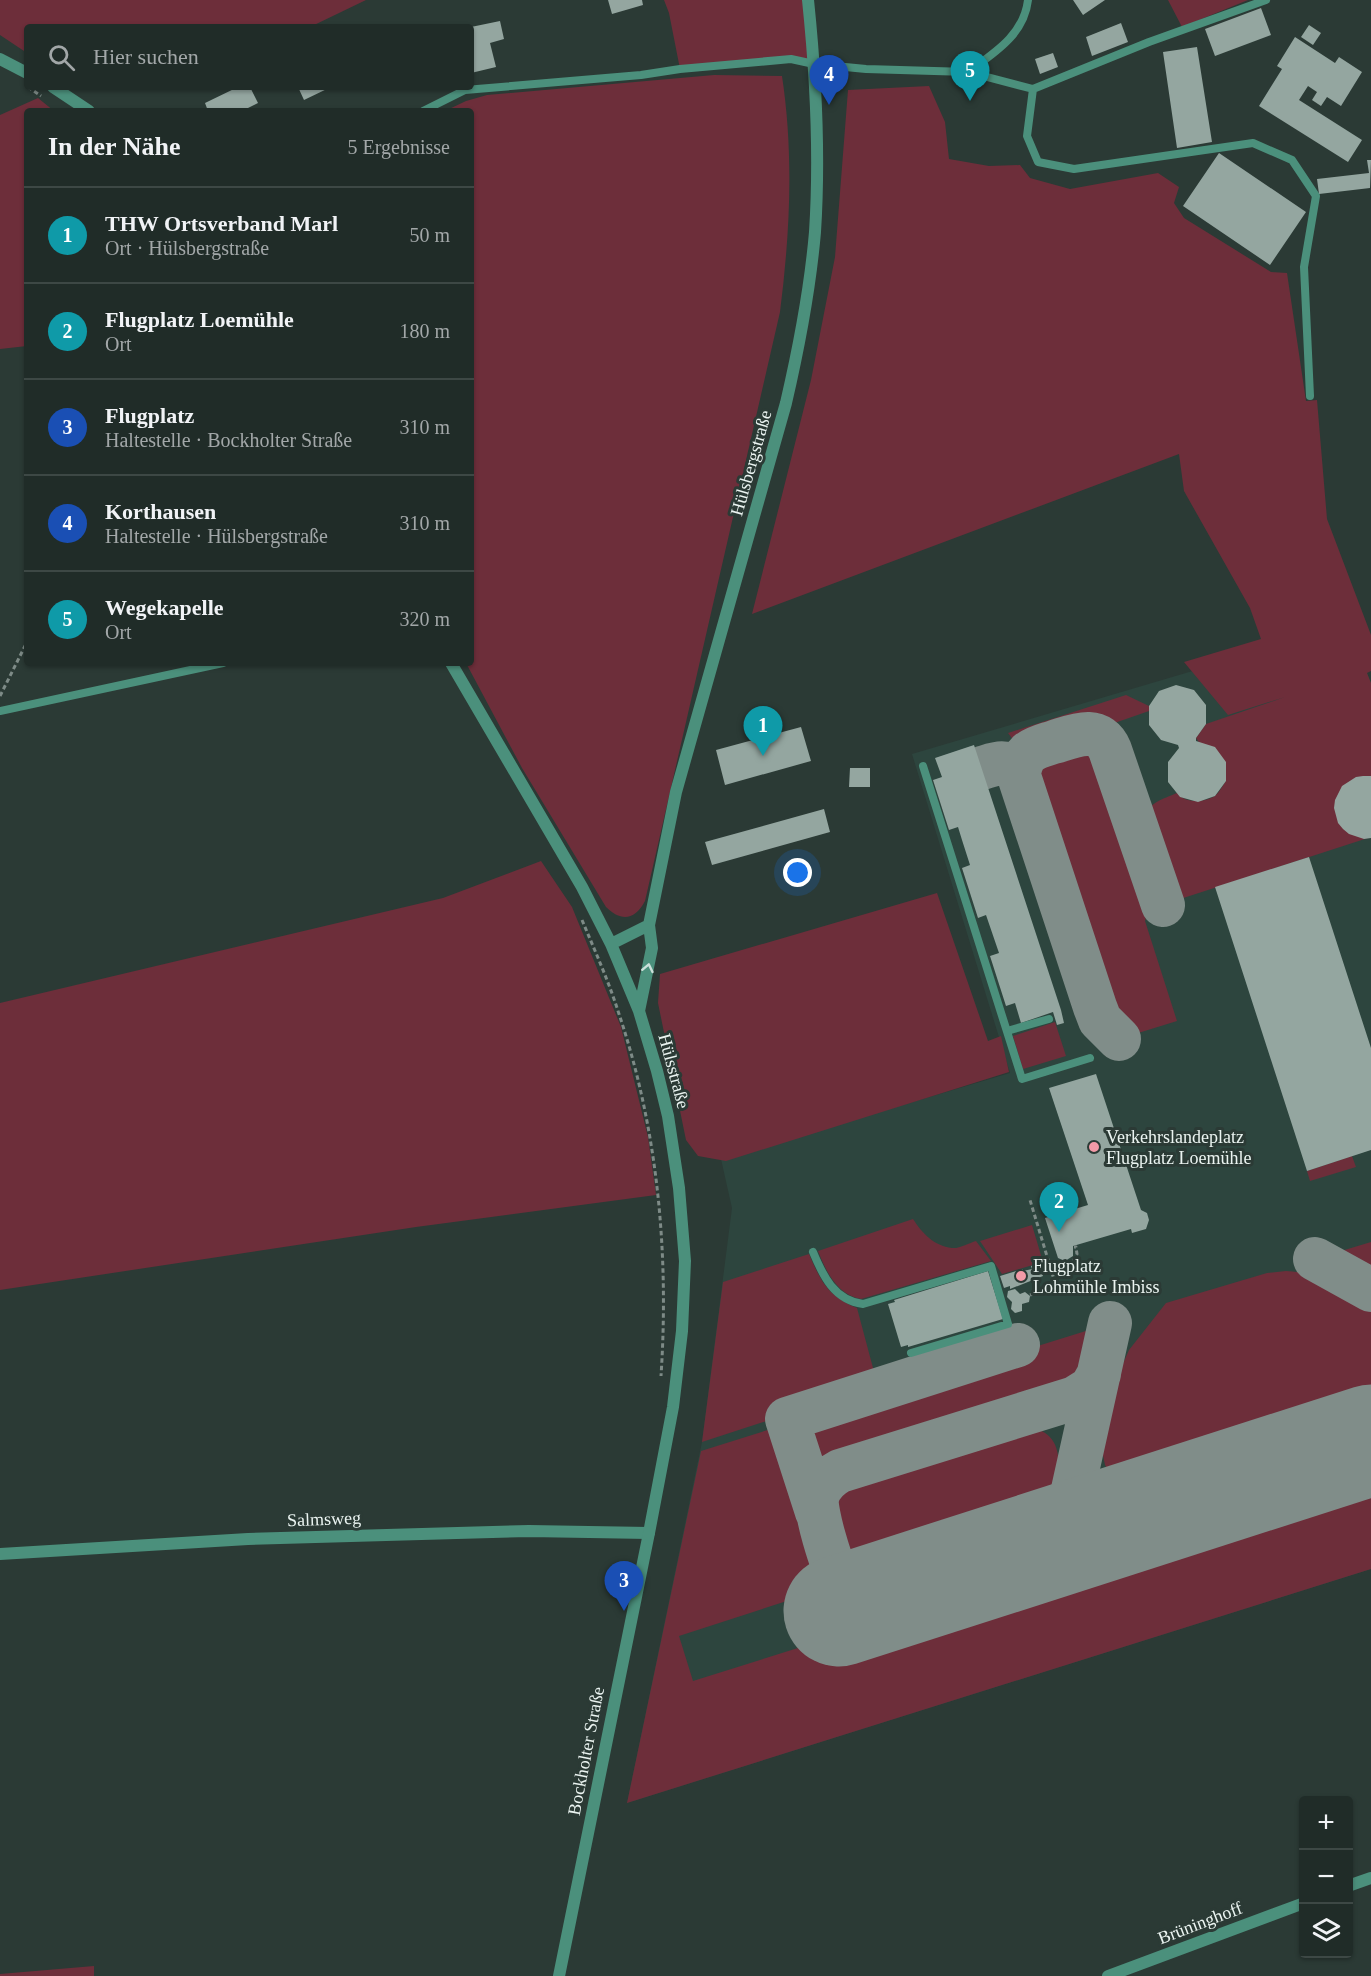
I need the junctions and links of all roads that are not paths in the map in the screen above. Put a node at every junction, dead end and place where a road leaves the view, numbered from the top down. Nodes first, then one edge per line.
1 (808, 0) edge
2 (1028, 0) edge
3 (1266, 0) edge
4 (0, 59) edge
5 (814, 64) junction
6 (24, 71) edge
7 (968, 72) junction
8 (474, 89) edge
9 (1033, 89) junction
10 (58, 90) edge
11 (465, 90) edge
12 (84, 108) edge
13 (429, 108) edge
14 (1310, 396) dead end
15 (209, 666) edge
16 (453, 666) edge
17 (0, 711) edge
18 (923, 766) dead end
19 (649, 925) junction
20 (611, 944) junction
21 (639, 1011) junction
22 (1049, 1019) dead end
23 (1007, 1031) junction
24 (1090, 1058) dead end
25 (813, 1252) dead end
26 (911, 1353) dead end
27 (649, 1533) junction
28 (0, 1554) edge
29 (1371, 1878) edge
30 (1353, 1884) edge
31 (1301, 1904) edge
32 (559, 1976) edge
33 (1108, 1976) edge

1 - 5 street, Hülsbergstraße
2 - 7 lane
3 - 9 lane
4 - 6 street
5 - 7 lane
5 - 8 lane
5 - 19 street, Hülsbergstraße
7 - 9 lane
9 - 14 lane
10 - 12 street
11 - 13 lane
15 - 17 lane
16 - 20 street, Hülsstraße
18 - 23 lane
19 - 20 street
21 -> 19 street, Hülsbergstraße
20 - 21 street, Hülsstraße
21 - 27 street, Hülsstraße
22 - 23 lane
23 - 24 lane
25 - 26 lane
27 - 28 street, Salmsweg
27 - 32 street, Bockholter Straße
29 - 30 street
31 - 33 street, Brüninghoff

